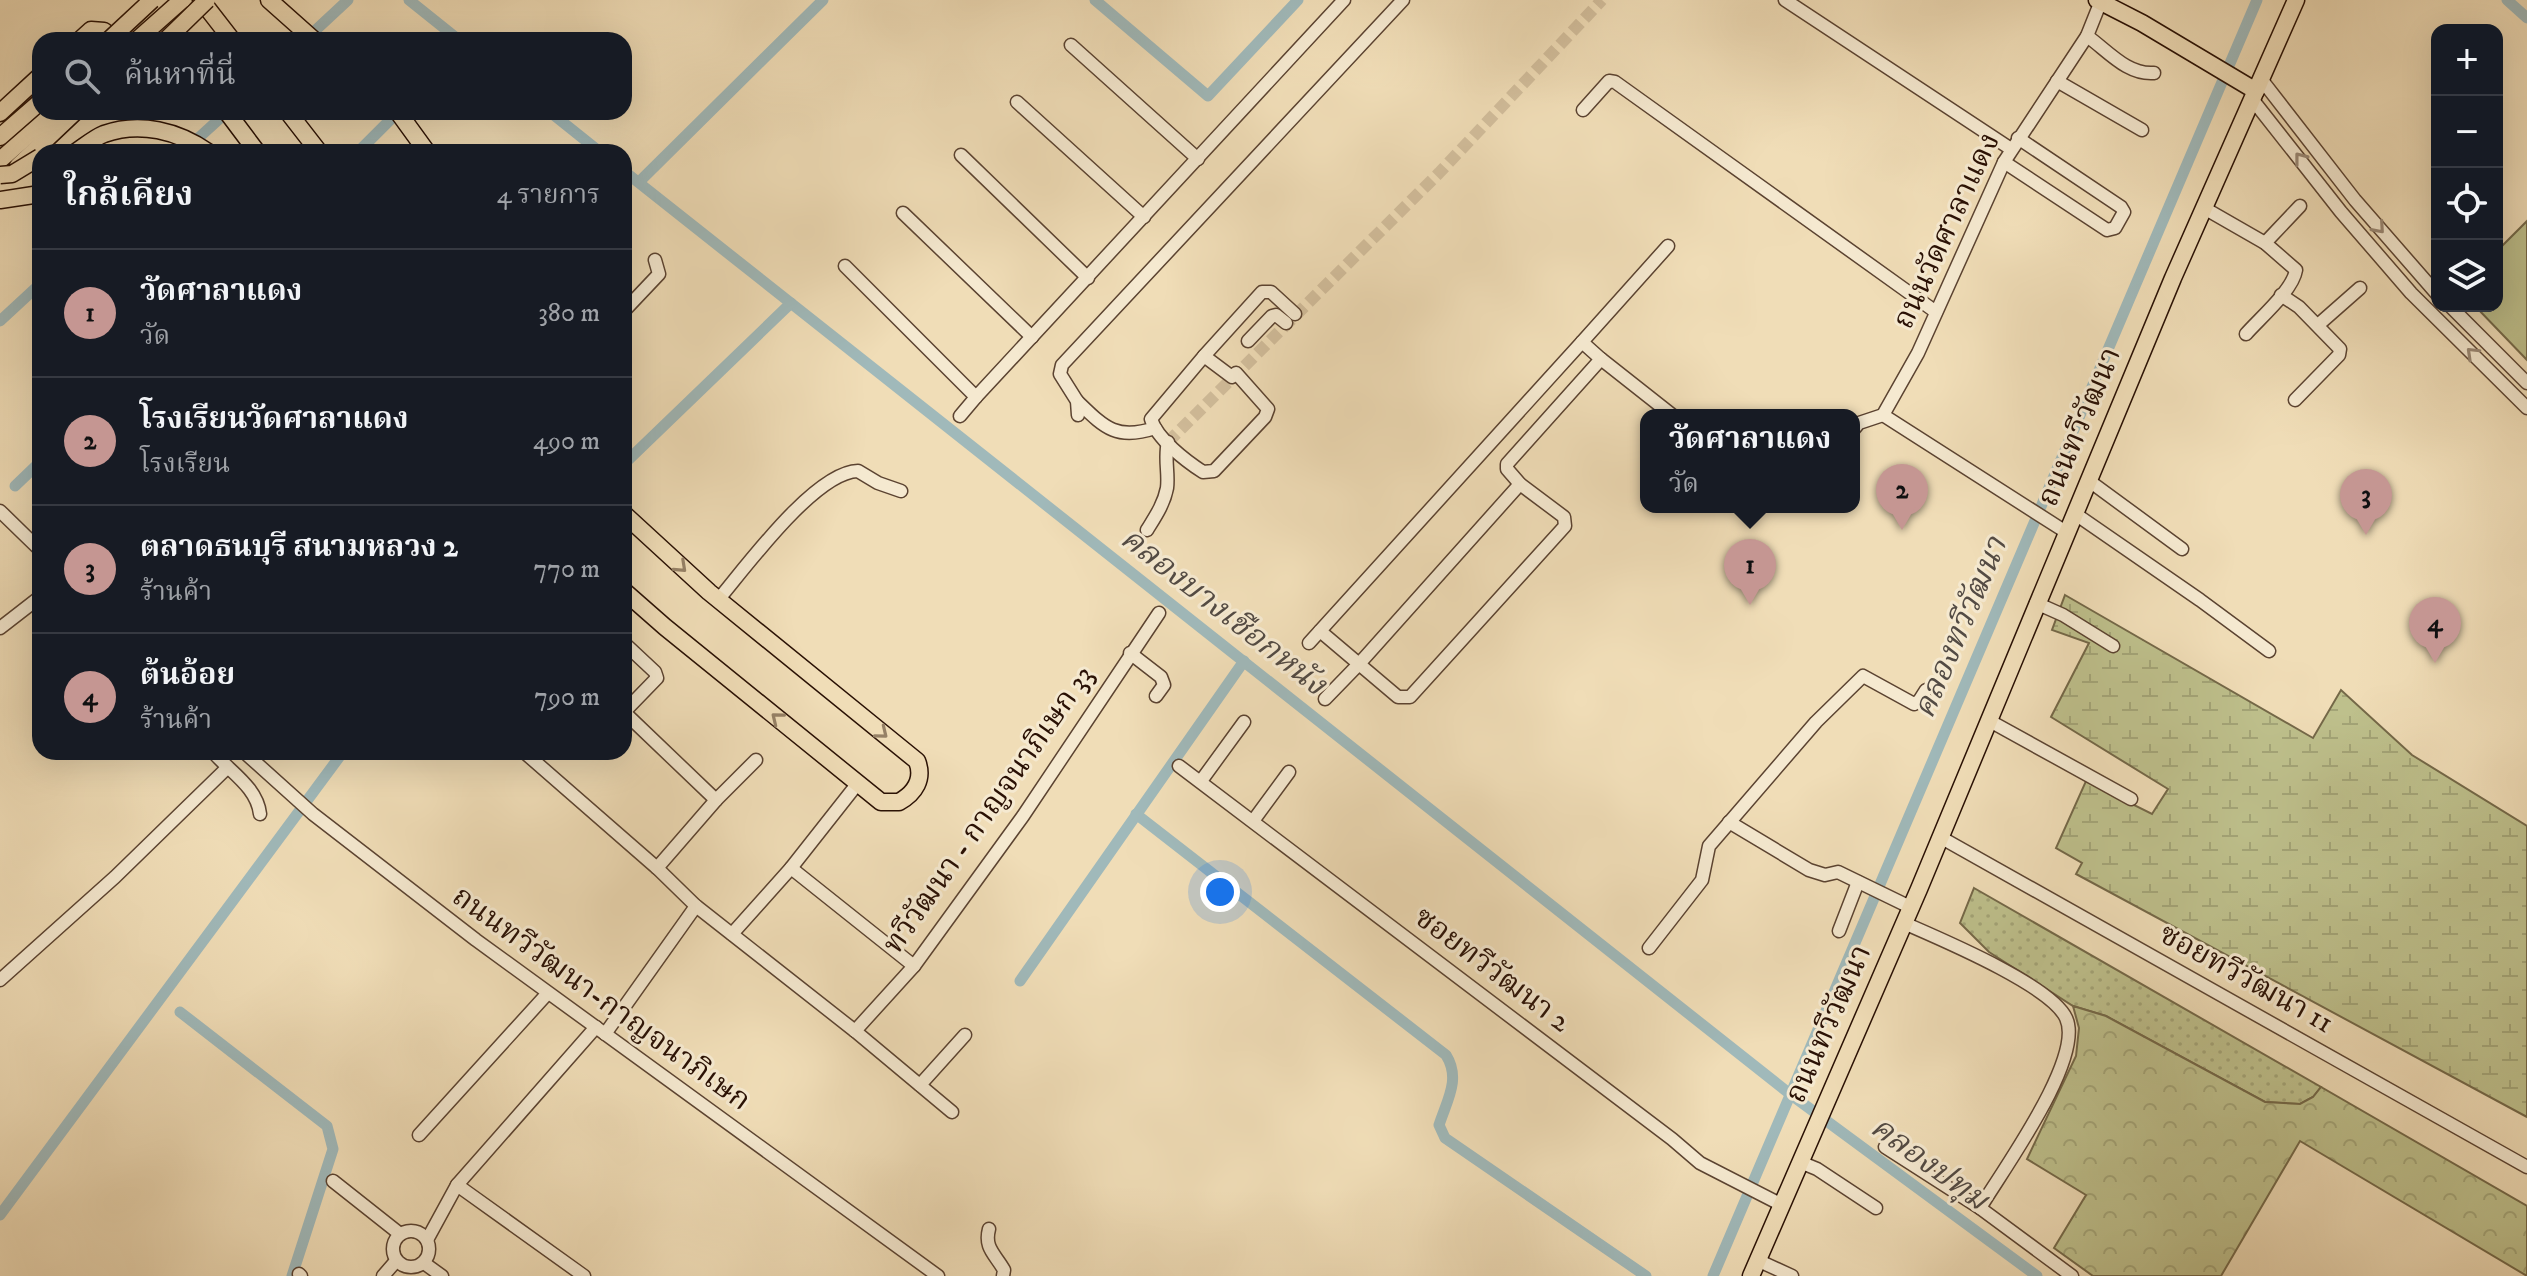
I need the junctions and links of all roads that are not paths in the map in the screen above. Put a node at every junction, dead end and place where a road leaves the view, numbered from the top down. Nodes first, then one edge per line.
1 (142, 0) edge
2 (152, 0) edge
3 (182, 0) edge
4 (201, 0) edge
5 (207, 0) edge
6 (269, 0) edge
7 (1344, 0) edge
8 (1403, 0) edge
9 (1785, 0) edge
10 (2296, 0) edge
11 (2099, 1) edge
12 (120, 32) edge
13 (146, 32) edge
14 (166, 32) edge
15 (174, 32) edge
16 (226, 32) edge
17 (305, 32) edge
18 (2087, 36) junction
19 (1071, 45) dead end
20 (2154, 73) dead end
21 (2057, 81) junction
22 (32, 83) edge
23 (2253, 88) junction
24 (1017, 102) dead end
25 (2284, 107) junction
26 (32, 109) edge
27 (1583, 110) dead end
28 (0, 113) edge
29 (46, 120) edge
30 (66, 120) edge
31 (80, 120) edge
32 (233, 120) edge
33 (294, 120) edge
34 (404, 120) edge
35 (2269, 120) junction
36 (2142, 130) dead end
37 (0, 137) edge
38 (41, 144) edge
39 (55, 144) edge
40 (88, 144) edge
41 (197, 144) edge
42 (251, 144) edge
43 (313, 144) edge
44 (421, 144) edge
45 (2015, 144) junction
46 (32, 152) edge
47 (961, 155) dead end
48 (1198, 159) junction
49 (0, 160) edge
50 (32, 162) edge
51 (2004, 162) junction
52 (0, 175) edge
53 (0, 182) edge
54 (32, 184) edge
55 (32, 195) edge
56 (6, 199) edge
57 (2300, 206) dead end
58 (2204, 208) junction
59 (903, 213) dead end
60 (1144, 217) junction
61 (2265, 243) junction
62 (1668, 246) dead end
63 (655, 260) dead end
64 (845, 266) dead end
65 (1088, 278) junction
66 (2431, 287) edge
67 (2360, 288) dead end
68 (2281, 295) junction
69 (632, 303) edge
70 (1936, 312) junction
71 (2456, 312) edge
72 (2318, 325) junction
73 (2246, 334) dead end
74 (1032, 337) junction
75 (1248, 341) dead end
76 (1582, 342) junction
77 (1204, 356) junction
78 (1601, 359) junction
79 (2527, 383) edge
80 (976, 397) junction
81 (2295, 400) dead end
82 (1077, 401) junction
83 (2527, 408) edge
84 (1664, 409) edge
85 (1078, 415) dead end
86 (1883, 415) junction
87 (960, 416) dead end
88 (1511, 421) junction
89 (1860, 423) edge
90 (1155, 428) junction
91 (1530, 439) junction
92 (1168, 442) junction
93 (2088, 480) junction
94 (1520, 484) junction
95 (901, 491) dead end
96 (0, 511) edge
97 (2074, 513) junction
98 (632, 521) edge
99 (1147, 530) dead end
100 (2066, 532) junction
101 (32, 542) edge
102 (2182, 549) dead end
103 (632, 598) edge
104 (718, 600) junction
105 (32, 603) edge
106 (2036, 603) junction
107 (1159, 613) dead end
108 (0, 628) edge
109 (1320, 631) junction
110 (1309, 643) dead end
111 (2113, 646) dead end
112 (632, 650) edge
113 (2269, 651) dead end
114 (1130, 653) junction
115 (1359, 664) junction
116 (1926, 690) dead end
117 (1156, 696) dead end
118 (1325, 699) dead end
119 (632, 704) edge
120 (632, 720) edge
121 (1988, 720) junction
122 (1244, 722) dead end
123 (220, 760) edge
124 (252, 760) edge
125 (533, 760) edge
126 (756, 760) dead end
127 (1179, 766) dead end
128 (227, 768) junction
129 (1289, 772) dead end
130 (1201, 781) junction
131 (858, 783) junction
132 (2131, 799) dead end
133 (716, 800) junction
134 (260, 814) dead end
135 (1253, 821) junction
136 (1729, 822) junction
137 (1940, 837) junction
138 (657, 868) junction
139 (791, 868) junction
140 (1858, 882) junction
141 (696, 906) junction
142 (1903, 909) junction
143 (1839, 931) dead end
144 (732, 934) junction
145 (1649, 948) dead end
146 (914, 966) junction
147 (0, 980) edge
148 (547, 994) junction
149 (600, 1030) junction
150 (855, 1031) junction
151 (965, 1035) dead end
152 (920, 1085) junction
153 (952, 1112) dead end
154 (419, 1135) dead end
155 (1885, 1147) dead end
156 (1800, 1162) junction
157 (2527, 1167) edge
158 (333, 1181) dead end
159 (457, 1185) junction
160 (1780, 1204) junction
161 (1876, 1208) dead end
162 (1980, 1208) junction
163 (989, 1229) dead end
164 (400, 1234) junction
165 (427, 1240) junction
166 (396, 1261) junction
167 (424, 1263) junction
168 (1754, 1268) edge
169 (404, 1272) edge
170 (383, 1276) edge
171 (442, 1276) edge
172 (584, 1276) edge
173 (938, 1276) edge
174 (1003, 1276) edge
175 (1792, 1276) edge
176 (2072, 1276) edge

1 - 14 main road
2 - 12 main road, bridge
3 - 13 main road, bridge
4 - 16 main road
5 - 15 main road, bridge
6 - 17 main road
7 - 48 street
8 - 82 street
9 - 45 street
10 - 23 main road, ถนนทวีวัฒนา
11 - 18 street, ถนนวัดศาลาแดง
11 - 23 main road
18 - 20 street
18 - 21 street, ถนนวัดศาลาแดง
19 - 48 street
21 - 36 street
21 - 45 street, ถนนวัดศาลาแดง
22 - 28 main road
23 - 25 street
23 - 35 street
23 - 58 main road, ถนนทวีวัฒนา
24 - 60 street
25 - 35 street
25 -> 66 street
26 - 37 main road
27 - 70 street
29 - 49 main road
30 - 38 main road
31 - 39 main road
32 - 42 main road
33 - 43 main road
34 - 44 main road
83 -> 35 street
40 - 41 main road
45 - 51 street, ถนนวัดศาลาแดง
45 - 51 street
46 - 53 main road
47 - 65 street
48 - 60 street
50 - 52 main road, bridge
51 - 70 street, ถนนวัดศาลาแดง
54 - 56 main road
55 - 56 main road
57 - 61 street
58 - 61 street
58 - 93 main road, ถนนทวีวัฒนา
59 - 74 street
60 - 65 street
61 - 68 street
62 - 76 street
63 - 69 street
64 - 80 street
65 - 74 street
67 - 72 street
68 - 72 street
68 - 73 street
70 - 86 street, ถนนวัดศาลาแดง
71 - 79 street
72 - 81 street
74 - 80 street
75 - 77 street
76 - 78 street
76 - 88 street
77 - 90 street
77 - 92 street
78 - 84 street
78 - 91 street
80 - 87 street
82 - 85 street
82 - 90 street
86 - 89 street
86 - 100 street
88 - 91 street
88 - 109 street
90 - 92 street
91 - 94 street
92 - 99 street
93 - 97 main road, ถนนทวีวัฒนา
93 - 102 street
94 - 115 street
94 - 115 street
95 - 104 street
96 - 101 street
97 - 100 main road, ถนนทวีวัฒนา
97 - 113 street
98 -> 104 main road
100 - 106 main road, ถนนทวีวัฒนา
131 -> 103 main road
104 -> 131 main road
105 - 108 street
106 - 111 street
106 - 121 main road, ถนนทวีวัฒนา
107 - 114 street, ทวีวัฒนา - กาญจนาภิเษก 33
109 - 110 street
109 - 115 street
112 - 119 street
114 - 117 street
114 - 146 street, ทวีวัฒนา - กาญจนาภิเษก 33
115 - 118 street
116 - 136 street
120 - 133 street
121 - 132 street
121 - 137 main road, ถนนทวีวัฒนา
122 - 130 street
123 - 128 street
124 - 148 street, ถนนทวีวัฒนา-กาญจนาภิเษก
125 - 138 street
126 - 133 street
127 - 130 street, ซอยทวีวัฒนา 2
128 - 134 street
128 - 147 street
129 - 135 street
130 - 135 street, ซอยทวีวัฒนา 2
131 - 139 street
133 - 138 street
135 - 160 street, ซอยทวีวัฒนา 2
136 - 140 street
136 - 145 street
137 - 142 main road, ถนนทวีวัฒนา
137 - 157 street, ซอยทวีวัฒนา 11
138 - 141 street
139 - 144 street
139 - 146 street
140 - 142 street
140 - 143 street
141 - 144 street
141 - 149 street
142 - 156 main road, ถนนทวีวัฒนา
142 - 162 street
144 - 150 street
146 - 150 street, ทวีวัฒนา - กาญจนาภิเษก 33
148 - 149 street, ถนนทวีวัฒนา-กาญจนาภิเษก
148 - 154 street
149 - 159 street
149 - 173 street, ถนนทวีวัฒนา-กาญจนาภิเษก
150 - 152 street
151 - 152 street
152 - 153 street
155 - 162 street
156 - 160 main road, ถนนทวีวัฒนา
156 - 161 street
158 - 164 street
159 - 165 street
159 - 172 street
160 - 168 main road, ถนนทวีวัฒนา
162 - 176 street
163 - 174 street
164 - 165 street
164 - 166 street
165 - 167 street
166 - 169 street
166 - 170 street
167 - 169 street
167 - 171 street
168 - 175 street

